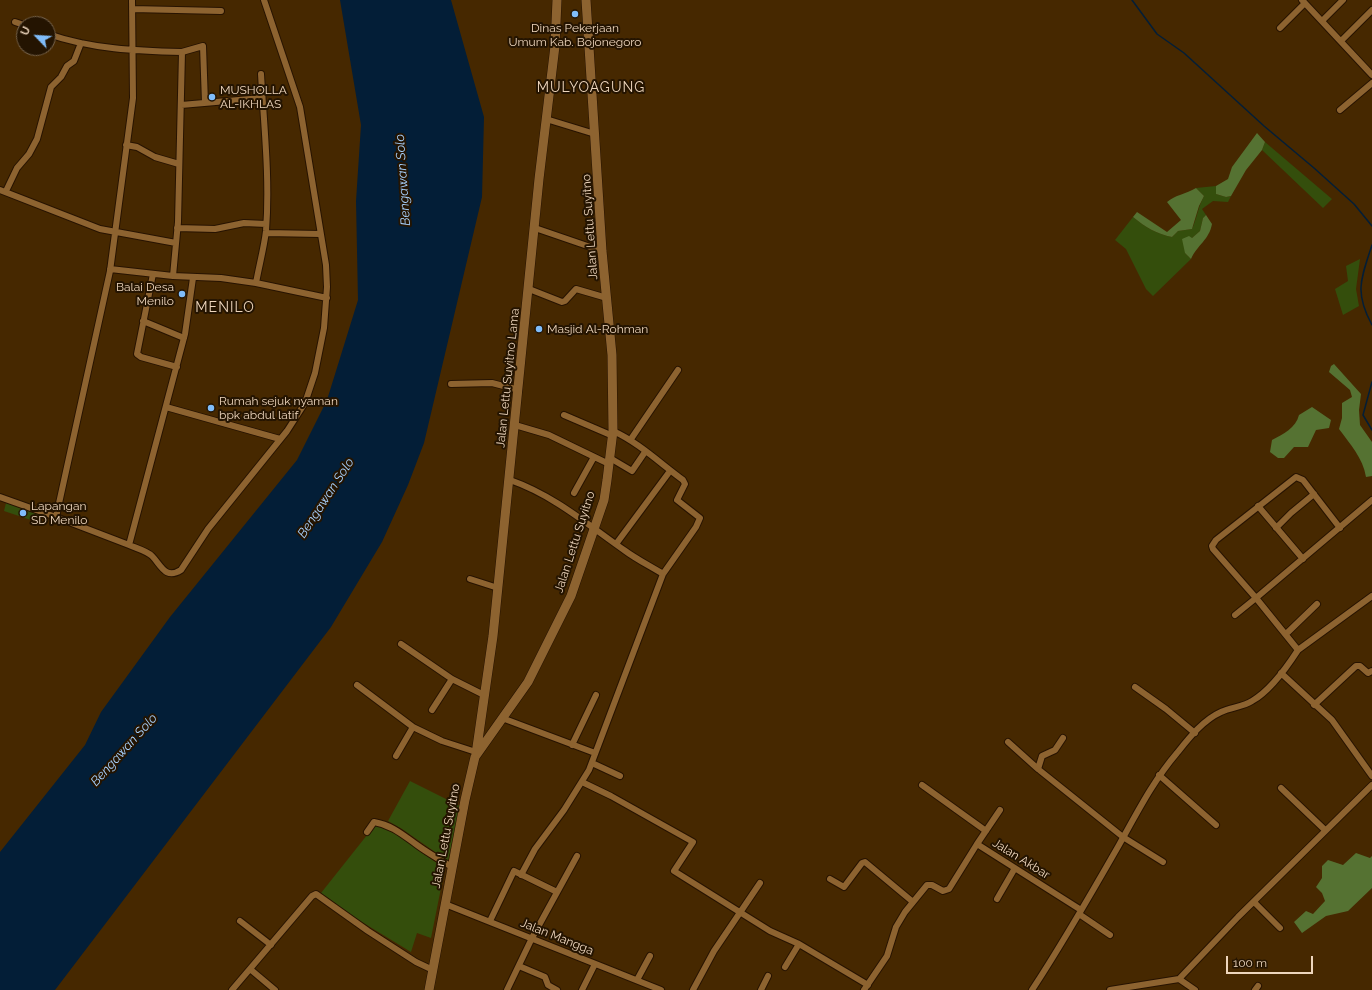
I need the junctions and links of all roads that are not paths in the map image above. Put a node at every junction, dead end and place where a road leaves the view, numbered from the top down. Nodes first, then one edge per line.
1 (132, 0) edge
2 (264, 0) edge
3 (557, 0) edge
4 (586, 0) edge
5 (1343, 0) edge
6 (1304, 2) edge
7 (132, 9) junction
8 (1372, 10) edge
9 (221, 11) dead end
10 (1322, 21) junction
11 (1280, 28) dead end
12 (56, 37) edge
13 (1341, 42) junction
14 (81, 44) junction
15 (132, 51) junction
16 (182, 52) junction
17 (261, 74) dead end
18 (1372, 75) edge
19 (1372, 84) edge
20 (262, 98) junction
21 (205, 103) junction
22 (181, 106) junction
23 (1340, 110) dead end
24 (546, 119) junction
25 (595, 134) junction
26 (126, 145) junction
27 (179, 164) junction
28 (3, 190) edge
29 (266, 224) junction
30 (178, 228) junction
31 (535, 228) junction
32 (115, 232) junction
33 (266, 233) junction
34 (320, 234) junction
35 (176, 243) junction
36 (602, 251) junction
37 (110, 269) junction
38 (153, 274) junction
39 (173, 276) junction
40 (193, 278) junction
41 (256, 283) junction
42 (529, 290) junction
43 (327, 298) junction
44 (607, 298) junction
45 (143, 321) junction
46 (184, 338) junction
47 (176, 367) junction
48 (678, 370) dead end
49 (451, 384) dead end
50 (519, 390) junction
51 (166, 407) junction
52 (564, 415) dead end
53 (515, 425) junction
54 (613, 434) junction
55 (280, 439) junction
56 (631, 439) junction
57 (645, 452) junction
58 (594, 457) junction
59 (610, 461) junction
60 (670, 471) junction
61 (510, 480) junction
62 (574, 493) dead end
63 (1314, 494) junction
64 (0, 497) edge
65 (1372, 500) edge
66 (1258, 506) junction
67 (56, 517) junction
68 (595, 528) junction
69 (1276, 528) junction
70 (1340, 528) junction
71 (616, 544) junction
72 (129, 545) junction
73 (1303, 559) junction
74 (663, 574) junction
75 (470, 579) dead end
76 (498, 588) junction
77 (1372, 596) edge
78 (1256, 598) junction
79 (1318, 604) dead end
80 (1235, 615) dead end
81 (1286, 634) junction
82 (401, 644) dead end
83 (1298, 650) junction
84 (1372, 671) edge
85 (1281, 673) junction
86 (452, 679) junction
87 (357, 685) dead end
88 (1135, 687) dead end
89 (484, 695) junction
90 (596, 695) dead end
91 (1314, 705) junction
92 (432, 710) dead end
93 (502, 718) junction
94 (413, 727) junction
95 (479, 727) junction
96 (492, 733) junction
97 (1195, 733) junction
98 (1063, 738) dead end
99 (1008, 742) dead end
100 (572, 745) junction
101 (595, 753) junction
102 (476, 755) junction
103 (396, 756) dead end
104 (592, 763) junction
105 (1038, 769) junction
106 (1160, 775) junction
107 (620, 776) dead end
108 (1372, 776) edge
109 (582, 782) junction
110 (922, 785) dead end
111 (1372, 785) edge
112 (1281, 788) dead end
113 (1000, 810) dead end
114 (1216, 825) dead end
115 (1325, 830) junction
116 (986, 831) junction
117 (367, 832) dead end
118 (1123, 837) junction
119 (977, 844) junction
120 (577, 856) dead end
121 (1163, 862) dead end
122 (452, 867) junction
123 (1015, 868) junction
124 (521, 875) junction
125 (830, 879) dead end
126 (760, 883) dead end
127 (557, 892) junction
128 (997, 898) dead end
129 (913, 902) junction
130 (1254, 902) junction
131 (445, 904) junction
132 (1080, 912) junction
133 (740, 913) junction
134 (240, 920) dead end
135 (490, 921) junction
136 (1280, 928) dead end
137 (1110, 935) dead end
138 (532, 938) junction
139 (799, 944) junction
140 (271, 945) junction
141 (650, 956) dead end
142 (595, 964) junction
143 (519, 966) junction
144 (785, 967) dead end
145 (250, 969) junction
146 (433, 970) junction
147 (768, 976) dead end
148 (1179, 979) junction
149 (637, 980) junction
150 (866, 987) edge
151 (1138, 987) edge
152 (232, 990) edge
153 (275, 990) edge
154 (429, 990) edge
155 (507, 990) edge
156 (557, 990) edge
157 (582, 990) edge
158 (661, 990) edge
159 (693, 990) edge
160 (761, 990) edge
161 (1032, 990) edge
162 (1110, 990) edge
163 (1195, 990) edge

1 - 7 street
2 - 34 street
3 - 24 main road, Jalan Lettu Suyitno Lama
4 - 25 main road, Jalan Lettu Suyitno
5 - 10 street
6 - 10 street
6 - 11 street
7 - 9 street
7 - 15 street
8 - 13 street
10 - 13 street
12 - 14 street
13 - 18 street
14 - 15 street
14 - 28 street
15 - 16 street
15 - 26 street
16 - 21 street
16 - 22 street
17 - 20 street
19 - 23 street
20 - 21 street
20 - 29 street
21 - 22 street
22 - 27 street
24 - 25 street
24 - 31 main road, Jalan Lettu Suyitno Lama
25 - 36 main road, Jalan Lettu Suyitno
26 - 27 street
26 - 32 street
27 - 30 street
28 - 32 street
29 - 30 street
29 - 33 street
30 - 35 street
31 - 36 street
31 - 42 main road, Jalan Lettu Suyitno Lama
32 - 35 street
32 - 37 street
33 - 34 street
33 - 41 street
34 - 43 street
35 - 39 street
36 - 44 main road, Jalan Lettu Suyitno
37 - 38 street
37 - 67 street
38 - 39 street
38 - 45 street
39 - 40 street
40 - 41 street
40 - 46 street
41 - 43 street
42 - 44 street
42 - 50 main road, Jalan Lettu Suyitno Lama
43 - 55 street
44 - 54 main road, Jalan Lettu Suyitno
45 - 46 street
45 - 47 street
46 - 47 street
47 - 51 street
48 - 56 street
49 - 50 street
50 - 53 main road, Jalan Lettu Suyitno Lama
51 - 55 street
51 - 72 street
52 - 54 street
53 - 58 street
53 - 61 main road, Jalan Lettu Suyitno Lama
54 - 56 street
54 - 59 main road, Jalan Lettu Suyitno
55 - 72 street
56 - 57 street
57 - 59 street
57 - 60 street
58 - 59 street
58 - 62 street
59 - 68 main road, Jalan Lettu Suyitno
60 - 71 street
60 - 74 street
61 - 68 street
61 - 76 main road, Jalan Lettu Suyitno Lama
63 - 66 street
63 - 69 street
63 - 70 street
64 - 67 street
65 - 70 street
66 - 69 street
66 - 78 street
67 - 72 street
68 - 71 street
68 - 93 main road, Jalan Lettu Suyitno
69 - 73 street
70 - 73 street
71 - 74 street
73 - 78 street
74 - 101 street
75 - 76 street
76 - 89 main road, Jalan Lettu Suyitno Lama
77 - 83 street
78 - 80 street
78 - 81 street
79 - 81 street
81 - 83 street
82 - 86 street
83 - 85 street
84 - 91 street
85 - 91 street
85 - 97 street
86 - 89 street
86 - 92 street
87 - 94 street
88 - 97 street
89 - 95 main road, Jalan Lettu Suyitno Lama
90 - 100 street
91 - 108 street
93 - 96 main road, Jalan Lettu Suyitno
93 - 100 street
94 - 102 street
94 - 103 street
95 - 96 main road
95 - 102 main road, Jalan Lettu Suyitno Lama
96 - 102 main road, Jalan Lettu Suyitno
97 - 106 street
98 - 105 street
99 - 105 street
100 - 101 street
101 - 104 street
102 - 122 main road, Jalan Lettu Suyitno
104 - 107 street
104 - 109 street
105 - 118 street
106 - 114 street
106 - 118 street
109 - 124 street
109 - 133 street
110 - 116 street
111 - 115 street
112 - 115 street
113 - 116 street
115 - 130 street
116 - 119 street
117 - 122 street
118 - 121 street
118 - 132 street
119 - 123 street, Jalan Akbar
119 - 129 street, Jalan Akbar
120 - 127 street
122 - 131 main road, Jalan Lettu Suyitno
123 - 128 street
123 - 132 street, Jalan Akbar
124 - 127 street
124 - 135 street
125 - 129 street
126 - 133 street
127 - 138 street
129 - 150 street, Jalan Akbar
130 - 136 street
130 - 148 street
131 - 135 street, Jalan Mangga
131 - 146 main road, Jalan Lettu Suyitno
132 - 137 street, Jalan Akbar
132 - 161 street
133 - 139 street
133 - 159 street
134 - 140 street
135 - 138 street, Jalan Mangga
138 - 142 street, Jalan Mangga
138 - 143 street
139 - 144 street
139 - 150 street
140 - 145 street
140 - 146 street
141 - 149 street
142 - 149 street, Jalan Mangga
142 - 157 street
143 - 155 street
143 - 156 street
145 - 152 street
145 - 153 street
146 - 154 main road, Jalan Lettu Suyitno
147 - 160 street
148 - 151 street
148 - 163 street
149 - 158 street, Jalan Mangga
151 - 162 street

